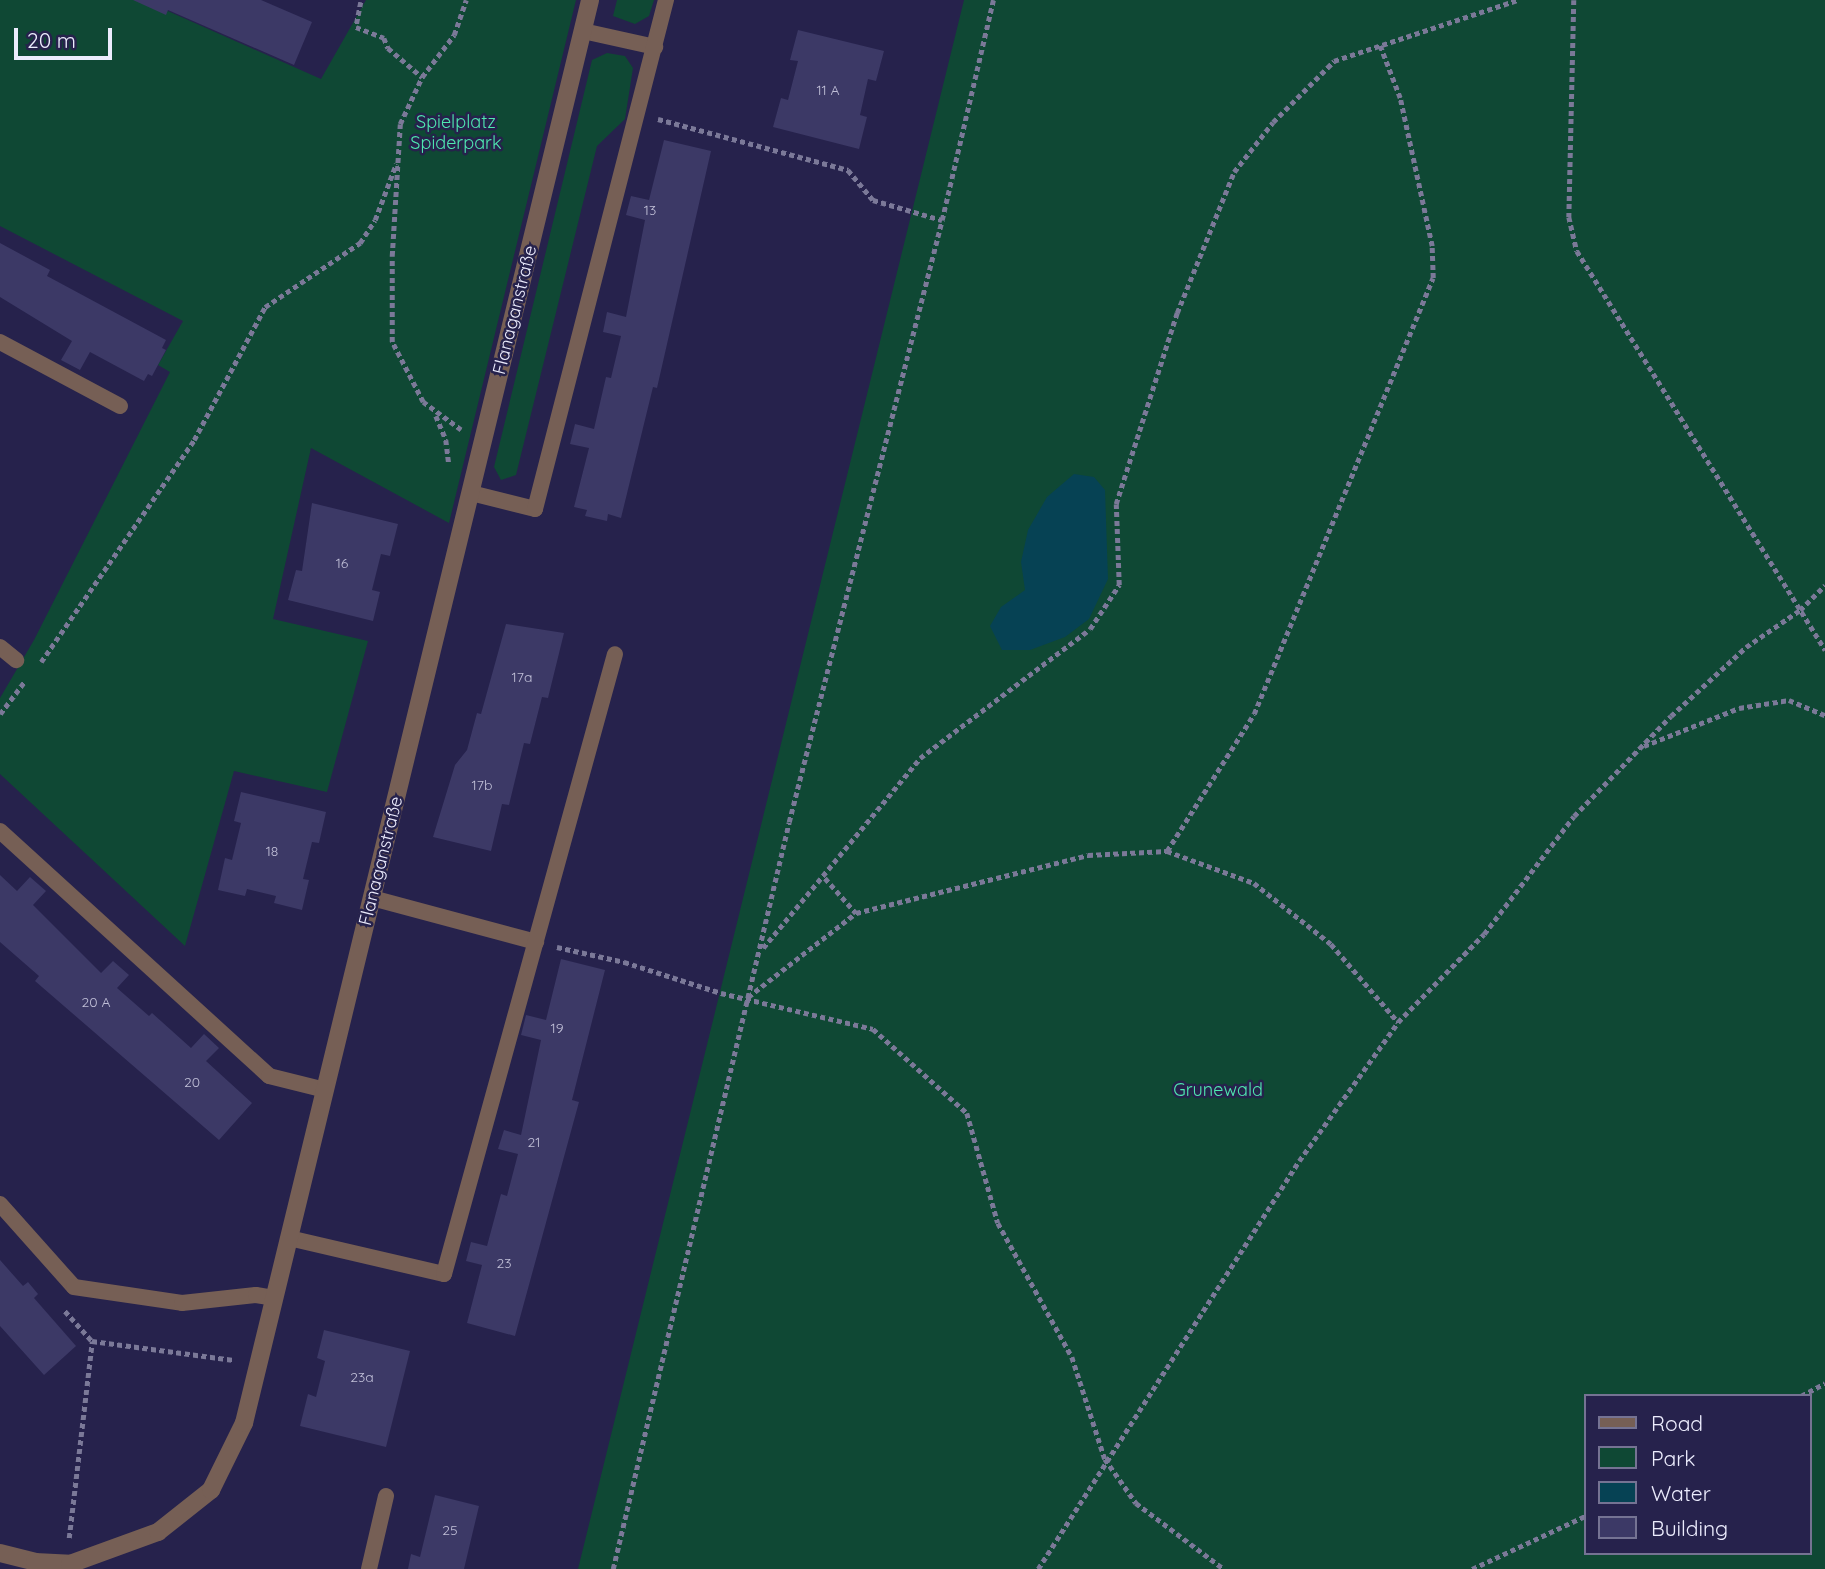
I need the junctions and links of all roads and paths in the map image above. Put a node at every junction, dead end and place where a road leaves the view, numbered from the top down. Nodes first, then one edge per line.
1 (466, 0) edge
2 (590, 0) edge
3 (666, 0) edge
4 (993, 0) edge
5 (1517, 0) edge
6 (1574, 0) edge
7 (361, 2) edge
8 (583, 32) junction
9 (1380, 46) junction
10 (655, 47) junction
11 (422, 77) junction
12 (639, 114) junction
13 (396, 164) junction
14 (942, 220) junction
15 (0, 342) edge
16 (120, 407) dead end
17 (436, 415) junction
18 (485, 436) junction
19 (447, 475) dead end
20 (471, 493) junction
21 (1825, 585) edge
22 (1800, 610) junction
23 (0, 647) edge
24 (1825, 650) edge
25 (615, 654) dead end
26 (16, 660) dead end
27 (0, 713) edge
28 (1825, 715) edge
29 (1641, 747) junction
30 (0, 831) edge
31 (1167, 851) junction
32 (825, 878) junction
33 (372, 898) junction
34 (856, 913) junction
35 (536, 942) junction
36 (762, 949) junction
37 (748, 997) junction
38 (1398, 1022) junction
39 (325, 1090) junction
40 (0, 1204) edge
41 (289, 1238) junction
42 (274, 1298) junction
43 (55, 1299) dead end
44 (92, 1341) junction
45 (240, 1361) dead end
46 (1825, 1383) edge
47 (1805, 1394) edge
48 (1105, 1459) junction
49 (386, 1496) dead end
50 (1584, 1516) edge
51 (0, 1553) edge
52 (71, 1566) edge
53 (369, 1569) edge
54 (613, 1569) edge
55 (1038, 1569) edge
56 (1224, 1569) edge
57 (1472, 1569) edge

1 - 11 path
2 - 8 street, Flanaganstraße
3 - 10 lane
4 - 14 path
5 - 9 path
6 - 22 path
7 - 11 path
8 - 10 lane
8 - 18 street, Flanaganstraße
9 - 31 path
9 - 32 path
10 - 12 lane
11 - 13 path
12 - 14 path
12 - 20 lane
13 - 17 path
13 - 27 path
14 - 36 path
15 - 16 lane
17 - 18 path
17 - 19 path
18 - 20 street, Flanaganstraße
20 - 33 street, Flanaganstraße
21 - 22 path
22 - 24 path
22 - 29 path
23 - 26 lane
25 - 35 lane
28 - 29 path
29 - 38 path
30 - 39 lane
31 - 34 path
31 - 38 path
32 - 34 path
32 - 36 path
33 - 35 lane
33 - 39 street, Flanaganstraße
34 - 37 path
35 - 37 path
35 - 41 lane
36 - 37 path
37 - 48 path
37 - 54 path
38 - 48 path
39 - 41 street, Flanaganstraße
40 - 42 lane
41 - 42 street, Flanaganstraße
42 - 52 street, Flanaganstraße
43 - 44 path
44 - 45 path
44 - 52 path
46 - 47 path
48 - 55 path
48 - 56 path
49 - 53 lane
50 - 57 path
51 - 52 street, Flanaganstraße

